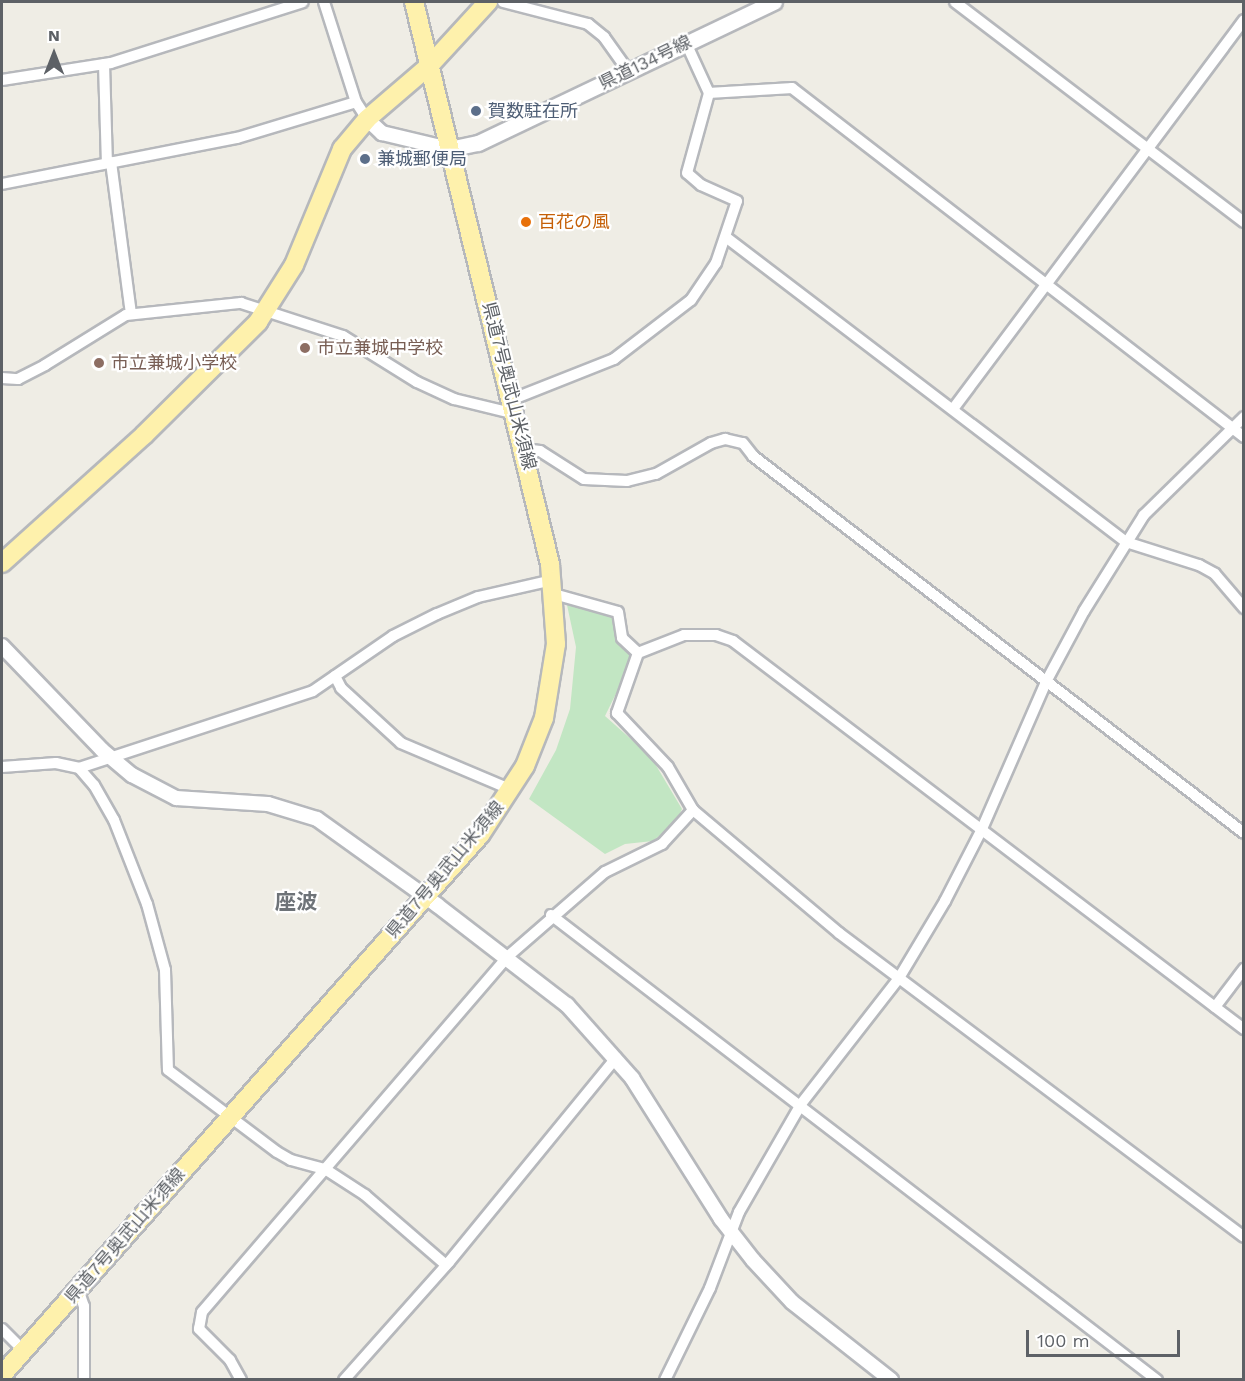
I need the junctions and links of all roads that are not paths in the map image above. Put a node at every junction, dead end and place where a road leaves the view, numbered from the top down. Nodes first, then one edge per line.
1 (303, 2) edge
2 (324, 2) edge
3 (414, 2) edge
4 (488, 2) edge
5 (503, 2) edge
6 (774, 2) edge
7 (955, 2) edge
8 (1244, 20) edge
9 (686, 43) junction
10 (104, 64) junction
11 (430, 65) junction
12 (629, 72) junction
13 (2, 80) edge
14 (709, 93) junction
15 (356, 102) junction
16 (367, 119) junction
17 (449, 149) junction
18 (1148, 150) junction
19 (109, 163) junction
20 (2, 184) edge
21 (1244, 222) edge
22 (727, 238) junction
23 (1046, 283) junction
24 (266, 312) junction
25 (131, 314) junction
26 (2, 378) edge
27 (514, 407) junction
28 (953, 409) junction
29 (1244, 417) edge
30 (1231, 427) junction
31 (1244, 437) edge
32 (524, 449) junction
33 (1126, 542) junction
34 (2, 563) edge
35 (553, 587) junction
36 (1244, 608) edge
37 (2, 646) edge
38 (638, 653) junction
39 (335, 676) junction
40 (1047, 680) junction
41 (112, 759) junction
42 (2, 767) edge
43 (79, 768) junction
44 (512, 790) junction
45 (693, 810) junction
46 (981, 831) junction
47 (1244, 833) edge
48 (425, 897) junction
49 (551, 915) junction
50 (506, 958) junction
51 (1244, 969) edge
52 (899, 978) junction
53 (1215, 1007) junction
54 (1244, 1029) edge
55 (616, 1058) junction
56 (801, 1104) junction
57 (230, 1117) junction
58 (325, 1169) junction
59 (731, 1231) junction
60 (1244, 1237) edge
61 (446, 1264) junction
62 (78, 1289) junction
63 (2, 1329) edge
64 (23, 1350) junction
65 (2, 1375) edge
66 (84, 1380) edge
67 (241, 1380) edge
68 (345, 1380) edge
69 (665, 1380) edge
70 (891, 1380) edge
71 (1157, 1380) edge

1 - 10 street
2 - 15 street
3 - 11 main road, 県道7号奥武山米須線
4 - 11 main road
5 - 12 street
6 - 9 main road, 県道134号線
7 - 18 street
8 - 18 street
9 - 12 main road, 県道134号線
9 - 14 street
10 - 13 street
10 - 19 street
11 - 16 main road
11 - 17 main road, 県道7号奥武山米須線
12 - 17 main road, 県道134号線
14 - 22 street
14 - 23 street
15 - 16 street
15 - 19 street
16 - 17 street
16 - 24 main road
17 - 27 main road, 県道7号奥武山米須線
18 - 21 street
18 - 23 street
19 - 20 street
19 - 25 street
22 - 27 street
22 - 28 street
23 - 28 street
23 - 30 street
24 - 25 street
24 - 27 street
24 - 34 main road
25 - 26 street
27 - 32 main road, 県道7号奥武山米須線
28 - 33 street
29 - 30 street
30 - 31 street
30 - 33 street
32 - 35 main road, 県道7号奥武山米須線
32 - 40 street
33 - 36 street
33 - 40 street
35 - 38 street
35 - 39 street
35 - 44 main road, 県道7号奥武山米須線
37 - 41 street
38 - 45 street
38 - 46 street
39 - 41 street
39 - 44 street
40 - 46 street
40 - 47 street
41 - 43 street
41 - 48 street
42 - 43 street
43 - 57 street
44 - 48 main road, 県道7号奥武山米須線
45 - 49 street
45 - 52 street
46 - 52 street
46 - 53 street
48 - 50 street
48 - 57 main road, 県道7号奥武山米須線
49 - 50 street
49 - 56 street
50 - 55 street
50 - 58 street
51 - 53 street
52 - 56 street
52 - 60 street
53 - 54 street
55 - 59 street
55 - 61 street
56 - 59 street
56 - 71 street
57 - 58 street
57 - 62 main road, 県道7号奥武山米須線
58 - 61 street
58 - 67 street
59 - 69 street
59 - 70 street
61 - 68 street
62 - 64 main road, 県道7号奥武山米須線
62 - 66 street
63 - 64 street
64 - 65 main road, 県道7号奥武山米須線

